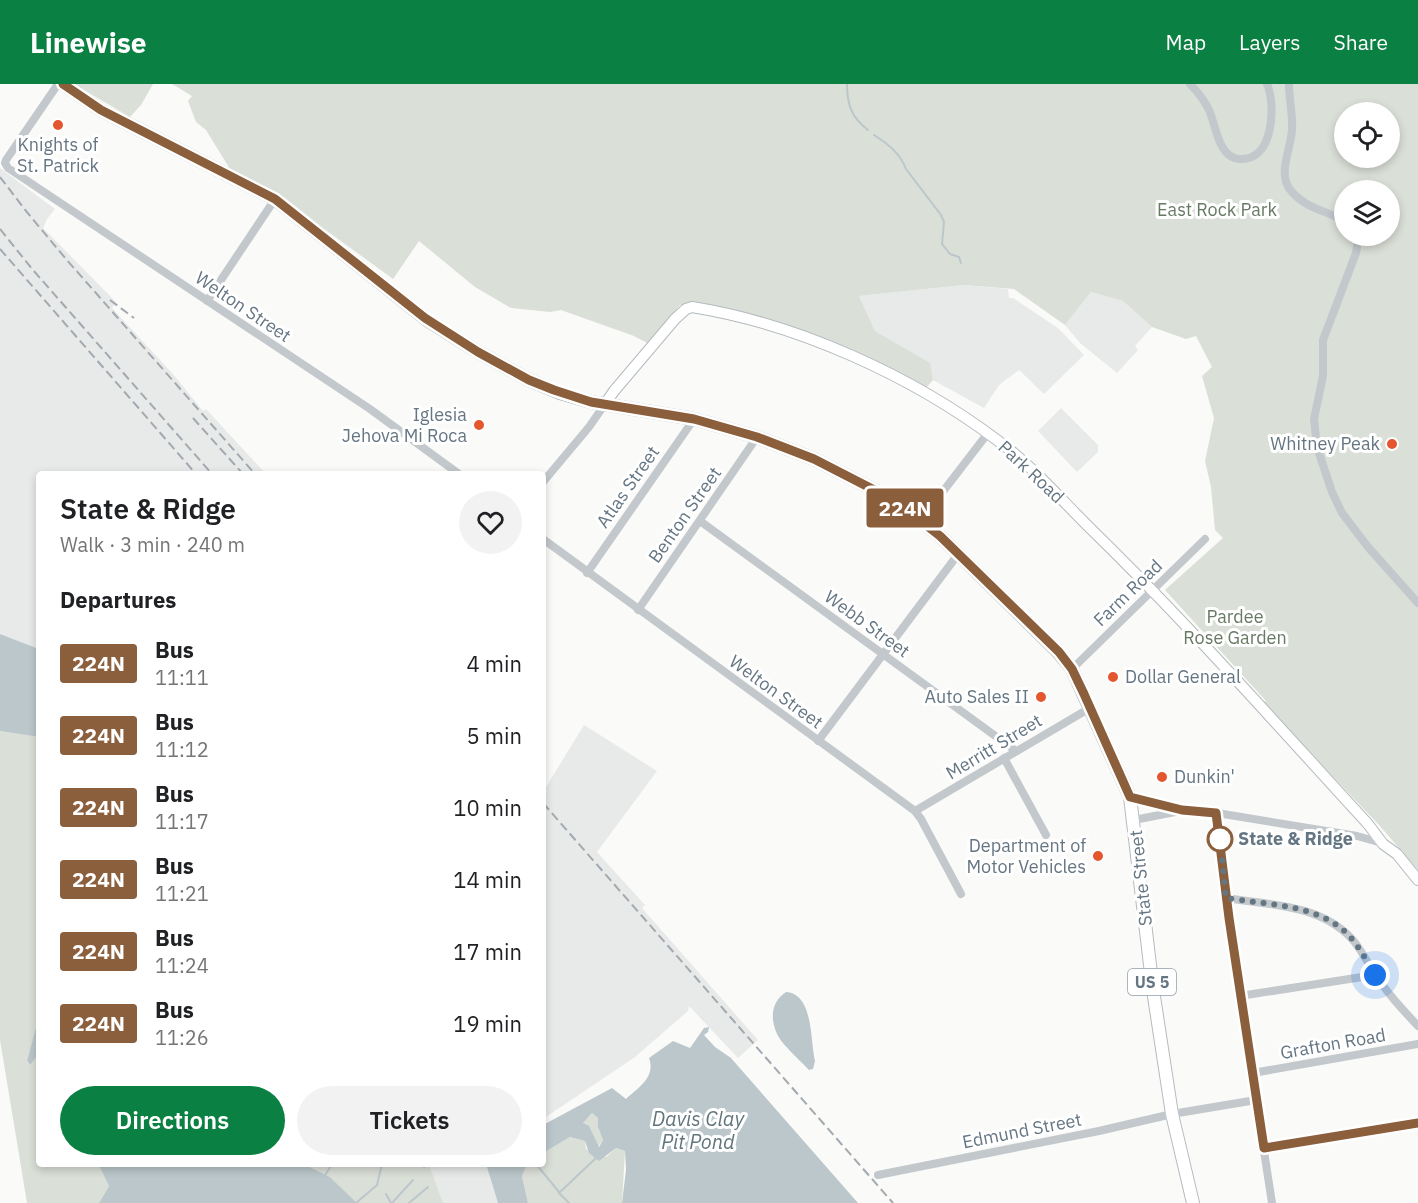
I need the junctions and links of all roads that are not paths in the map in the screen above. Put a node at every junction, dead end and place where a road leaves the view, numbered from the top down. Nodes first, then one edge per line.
1 (58, 84) edge
2 (63, 84) edge
3 (1190, 84) edge
4 (1268, 84) edge
5 (1289, 84) edge
6 (275, 199) junction
7 (1334, 216) edge
8 (1357, 246) edge
9 (207, 301) junction
10 (605, 404) junction
11 (694, 419) junction
12 (988, 433) junction
13 (757, 437) junction
14 (455, 471) edge
15 (546, 478) edge
16 (921, 520) junction
17 (700, 521) junction
18 (1205, 539) dead end
19 (546, 541) edge
20 (959, 553) junction
21 (587, 573) junction
22 (1152, 589) junction
23 (1418, 603) edge
24 (638, 610) junction
25 (883, 654) junction
26 (1072, 669) junction
27 (1090, 708) junction
28 (818, 741) junction
29 (1016, 751) junction
30 (1004, 758) junction
31 (1130, 797) junction
32 (1182, 810) junction
33 (915, 811) junction
34 (1216, 813) junction
35 (1134, 820) junction
36 (1046, 835) dead end
37 (1383, 844) junction
38 (1418, 880) edge
39 (961, 894) dead end
40 (1226, 898) junction
41 (1375, 975) junction
42 (1240, 996) junction
43 (1418, 1026) edge
44 (1418, 1044) edge
45 (1253, 1073) junction
46 (1256, 1100) junction
47 (1172, 1114) junction
48 (1418, 1123) edge
49 (1264, 1148) junction
50 (878, 1175) dead end
51 (1193, 1203) edge
52 (1272, 1203) edge

1 - 9 street, Welton Street
2 - 6 main road, State Street / US 5
3 - 4 street
5 - 7 street
6 - 9 street
6 - 10 main road, State Street / US 5
8 - 23 street
9 - 14 street, Welton Street
10 - 11 main road, State Street / US 5
10 - 12 main road, Park Road
10 - 15 street
11 - 13 main road, State Street / US 5
11 - 21 street, Atlas Street
12 - 16 street
12 - 22 main road, Park Road
13 - 16 main road, State Street / US 5
13 - 17 street, Benton Street
16 - 20 main road, State Street / US 5
17 - 24 street, Benton Street
17 - 25 street, Webb Street
18 - 22 street, Farm Road
19 - 21 street, Welton Street
20 - 25 street
20 - 26 main road, State Street / US 5
21 - 24 street, Welton Street
22 - 26 street, Farm Road
22 - 37 main road, Park Road
24 - 28 street, Welton Street
25 - 28 street
25 - 29 street, Webb Street
26 - 27 main road, State Street / US 5
27 - 29 street, Merritt Street
27 - 31 main road, State Street / US 5
28 - 33 street, Welton Street
29 - 30 street, Merritt Street
30 - 33 street, Merritt Street
30 - 36 street
31 - 32 street
31 - 35 main road, State Street / US 5
32 - 34 street
32 - 35 street
33 - 39 street, Welton Street
34 - 37 street
34 - 40 street
35 - 47 main road, State Street / US 5
37 - 38 main road, Park Road
40 - 41 street
40 - 42 street
41 - 42 street
41 - 43 street
42 - 45 street
44 - 45 street, Grafton Road
45 - 46 street
46 - 47 street, Edmund Street
46 - 49 street
47 - 50 street, Edmund Street
47 - 51 main road, State Street / US 5
48 - 49 street
49 - 52 street

